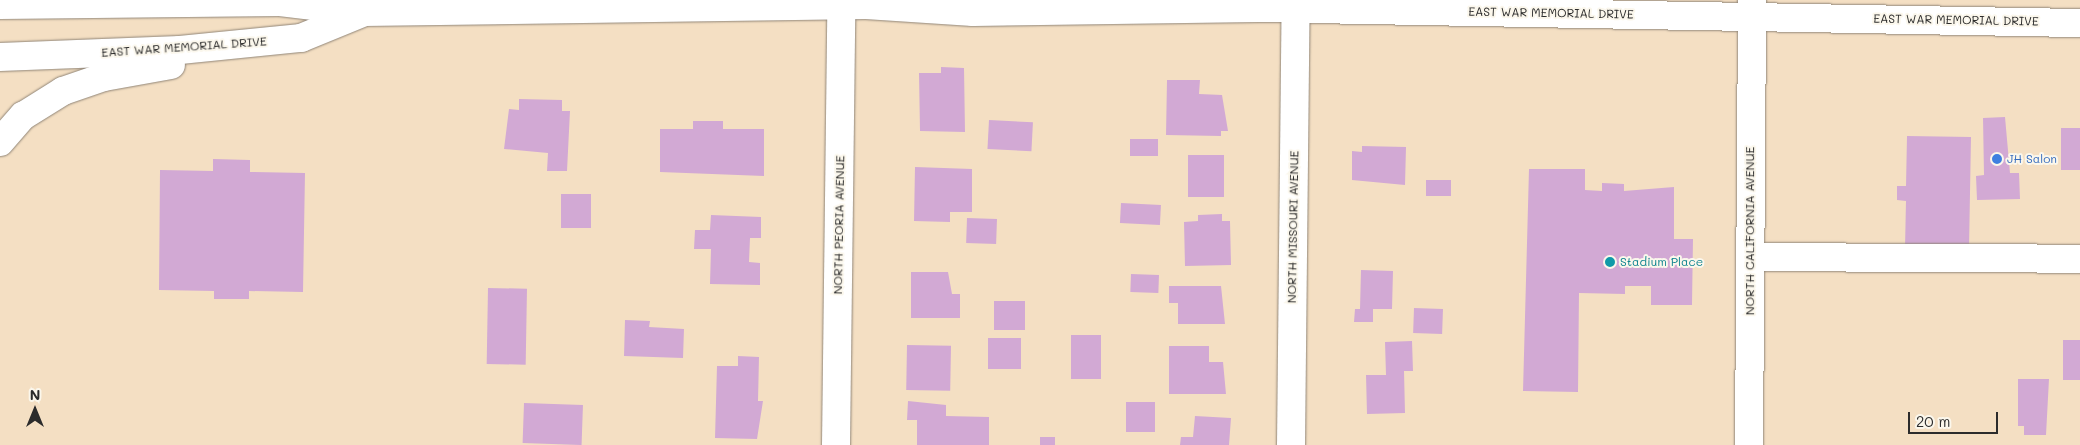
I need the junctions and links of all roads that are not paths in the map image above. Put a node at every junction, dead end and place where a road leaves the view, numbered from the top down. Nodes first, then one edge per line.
1 (272, 1) edge
2 (857, 4) edge
3 (1296, 4) edge
4 (0, 5) edge
5 (1752, 8) edge
6 (363, 12) junction
7 (2080, 23) edge
8 (301, 38) junction
9 (0, 57) edge
10 (0, 142) edge
11 (1750, 257) junction
12 (2080, 259) edge
13 (836, 445) edge
14 (1291, 445) edge
15 (1749, 445) edge

1 - 4 main road, EAST WAR MEMORIAL DRIVE
1 - 6 main road, EAST WAR MEMORIAL DRIVE
2 - 3 main road, EAST WAR MEMORIAL DRIVE
2 - 6 main road, EAST WAR MEMORIAL DRIVE
2 - 13 main road, NORTH PEORIA AVENUE
3 - 5 main road, EAST WAR MEMORIAL DRIVE
3 - 14 main road, NORTH MISSOURI AVENUE
5 - 7 main road, EAST WAR MEMORIAL DRIVE
5 - 11 main road, NORTH CALIFORNIA AVENUE
6 - 8 main road, EAST WAR MEMORIAL DRIVE
8 - 9 main road, EAST WAR MEMORIAL DRIVE
8 - 10 main road
11 - 12 main road
11 - 15 main road, NORTH CALIFORNIA AVENUE

